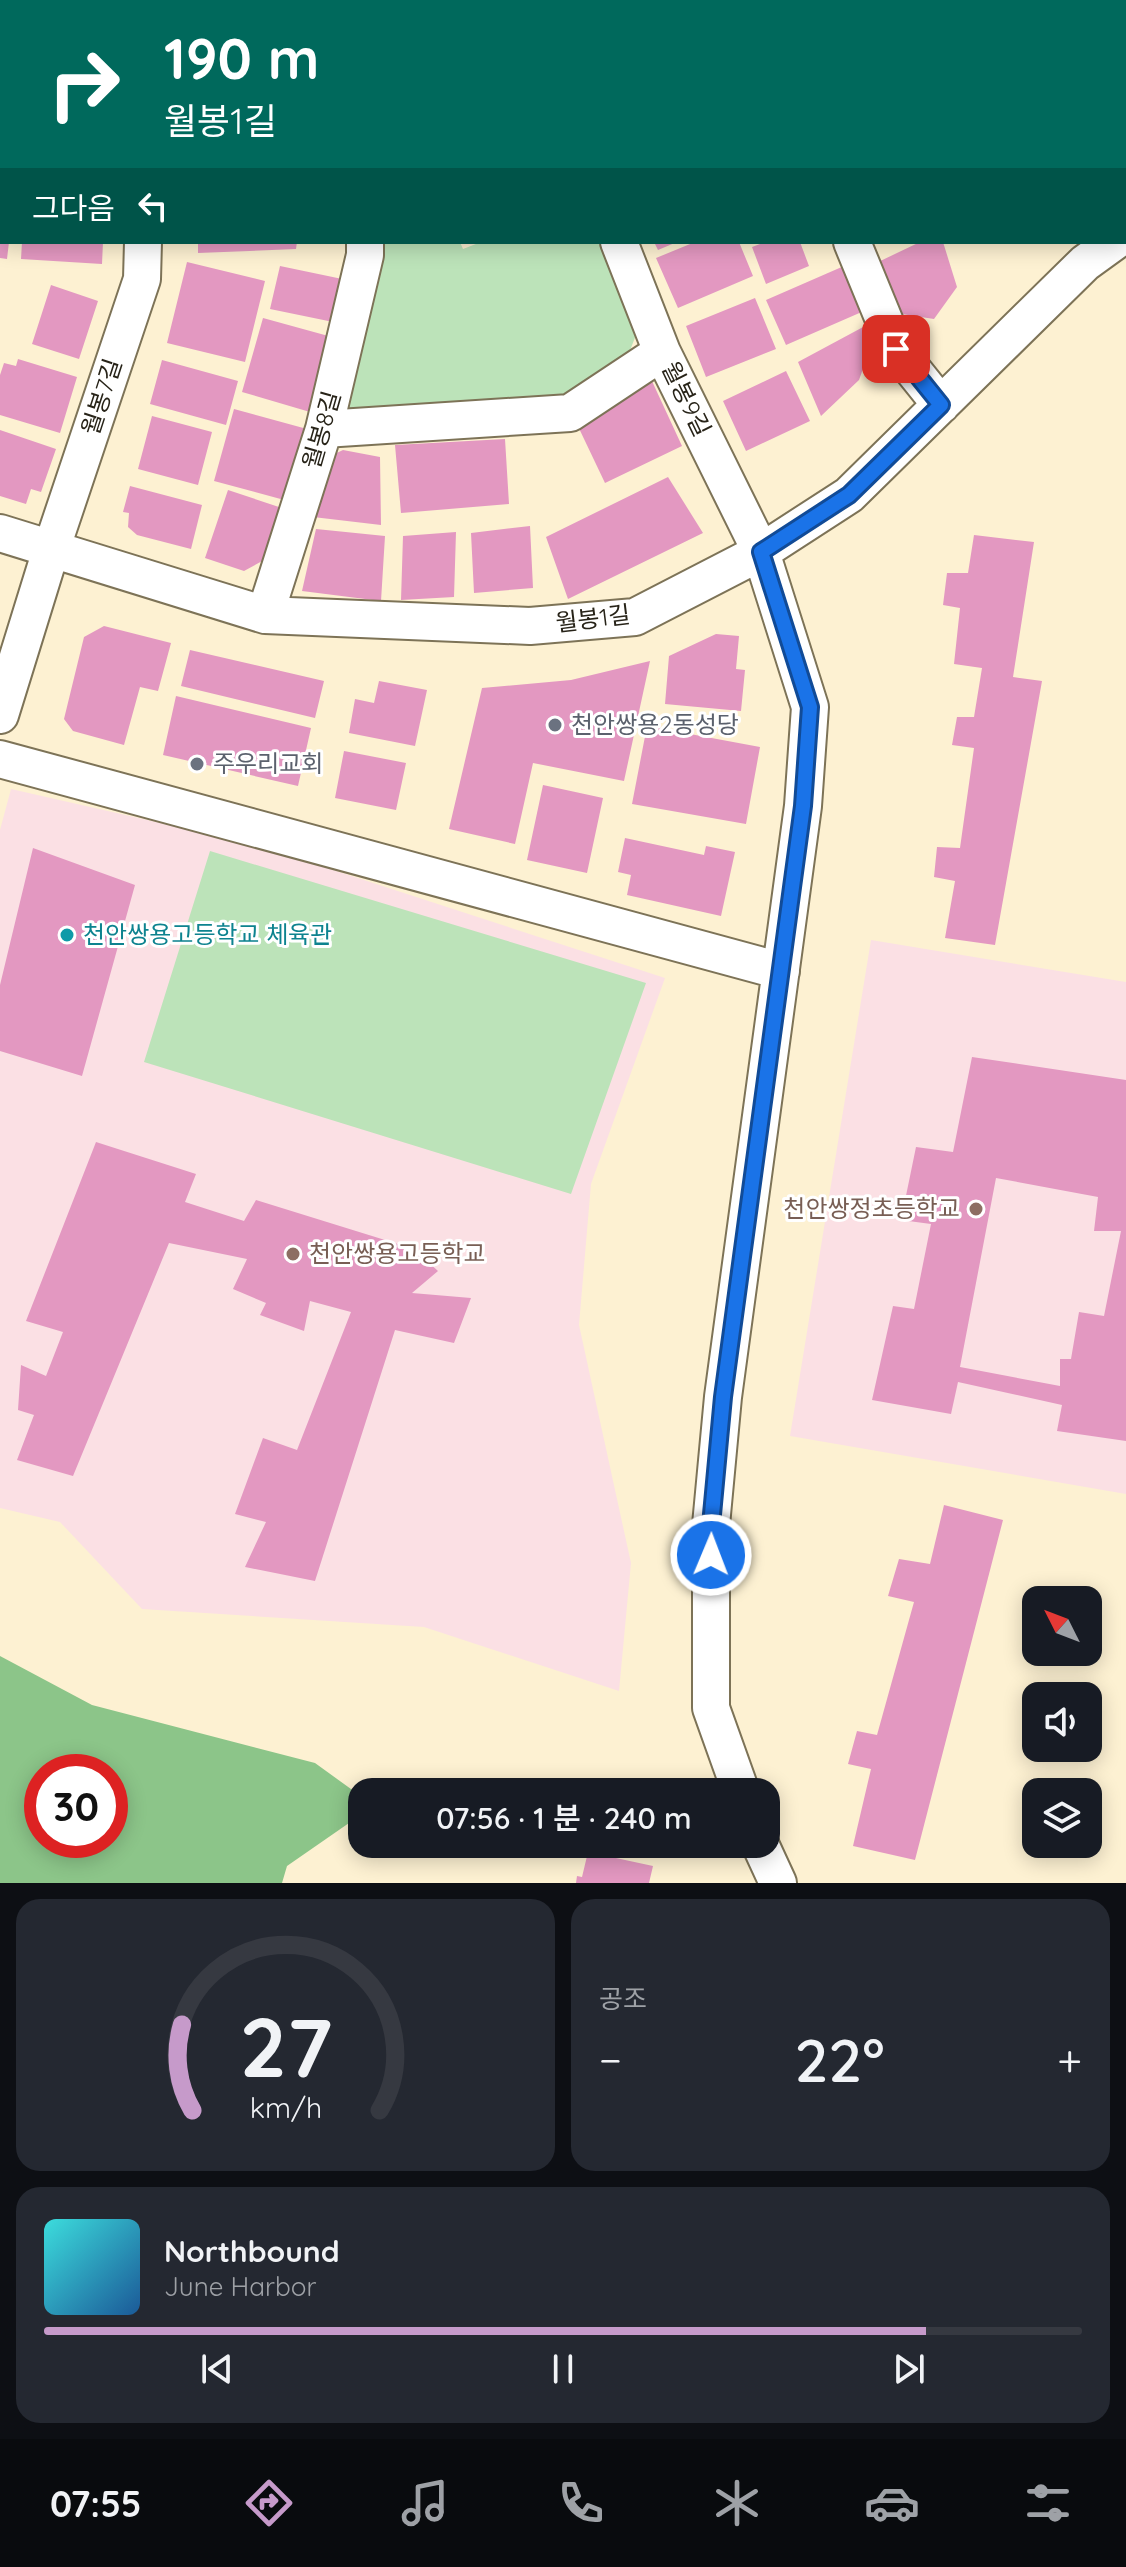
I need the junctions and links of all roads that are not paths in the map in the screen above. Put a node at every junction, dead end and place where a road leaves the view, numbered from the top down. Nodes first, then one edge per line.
1 (143, 244) edge
2 (365, 244) edge
3 (620, 244) edge
4 (853, 244) edge
5 (1092, 249) edge
6 (662, 352) junction
7 (941, 405) junction
8 (324, 429) junction
9 (0, 533) edge
10 (51, 550) junction
11 (761, 552) junction
12 (265, 615) junction
13 (0, 715) edge
14 (0, 759) edge
15 (781, 971) junction
16 (736, 1778) edge
17 (766, 1858) edge
18 (778, 1883) edge

1 - 10 street, 월봉7길
2 - 8 street, 월봉8길
3 - 6 street, 월봉9길
4 - 7 street
5 - 7 street, 월봉1길
6 - 8 street
6 - 11 street, 월봉9길
7 - 11 street, 월봉1길
8 - 12 street, 월봉8길
9 - 10 street, 월봉1길
10 - 12 street, 월봉1길
10 - 13 street, 월봉7길
11 - 12 street, 월봉1길
11 - 15 street, 월봉9길
14 - 15 street
15 - 16 street, 월봉9길
17 - 18 street

